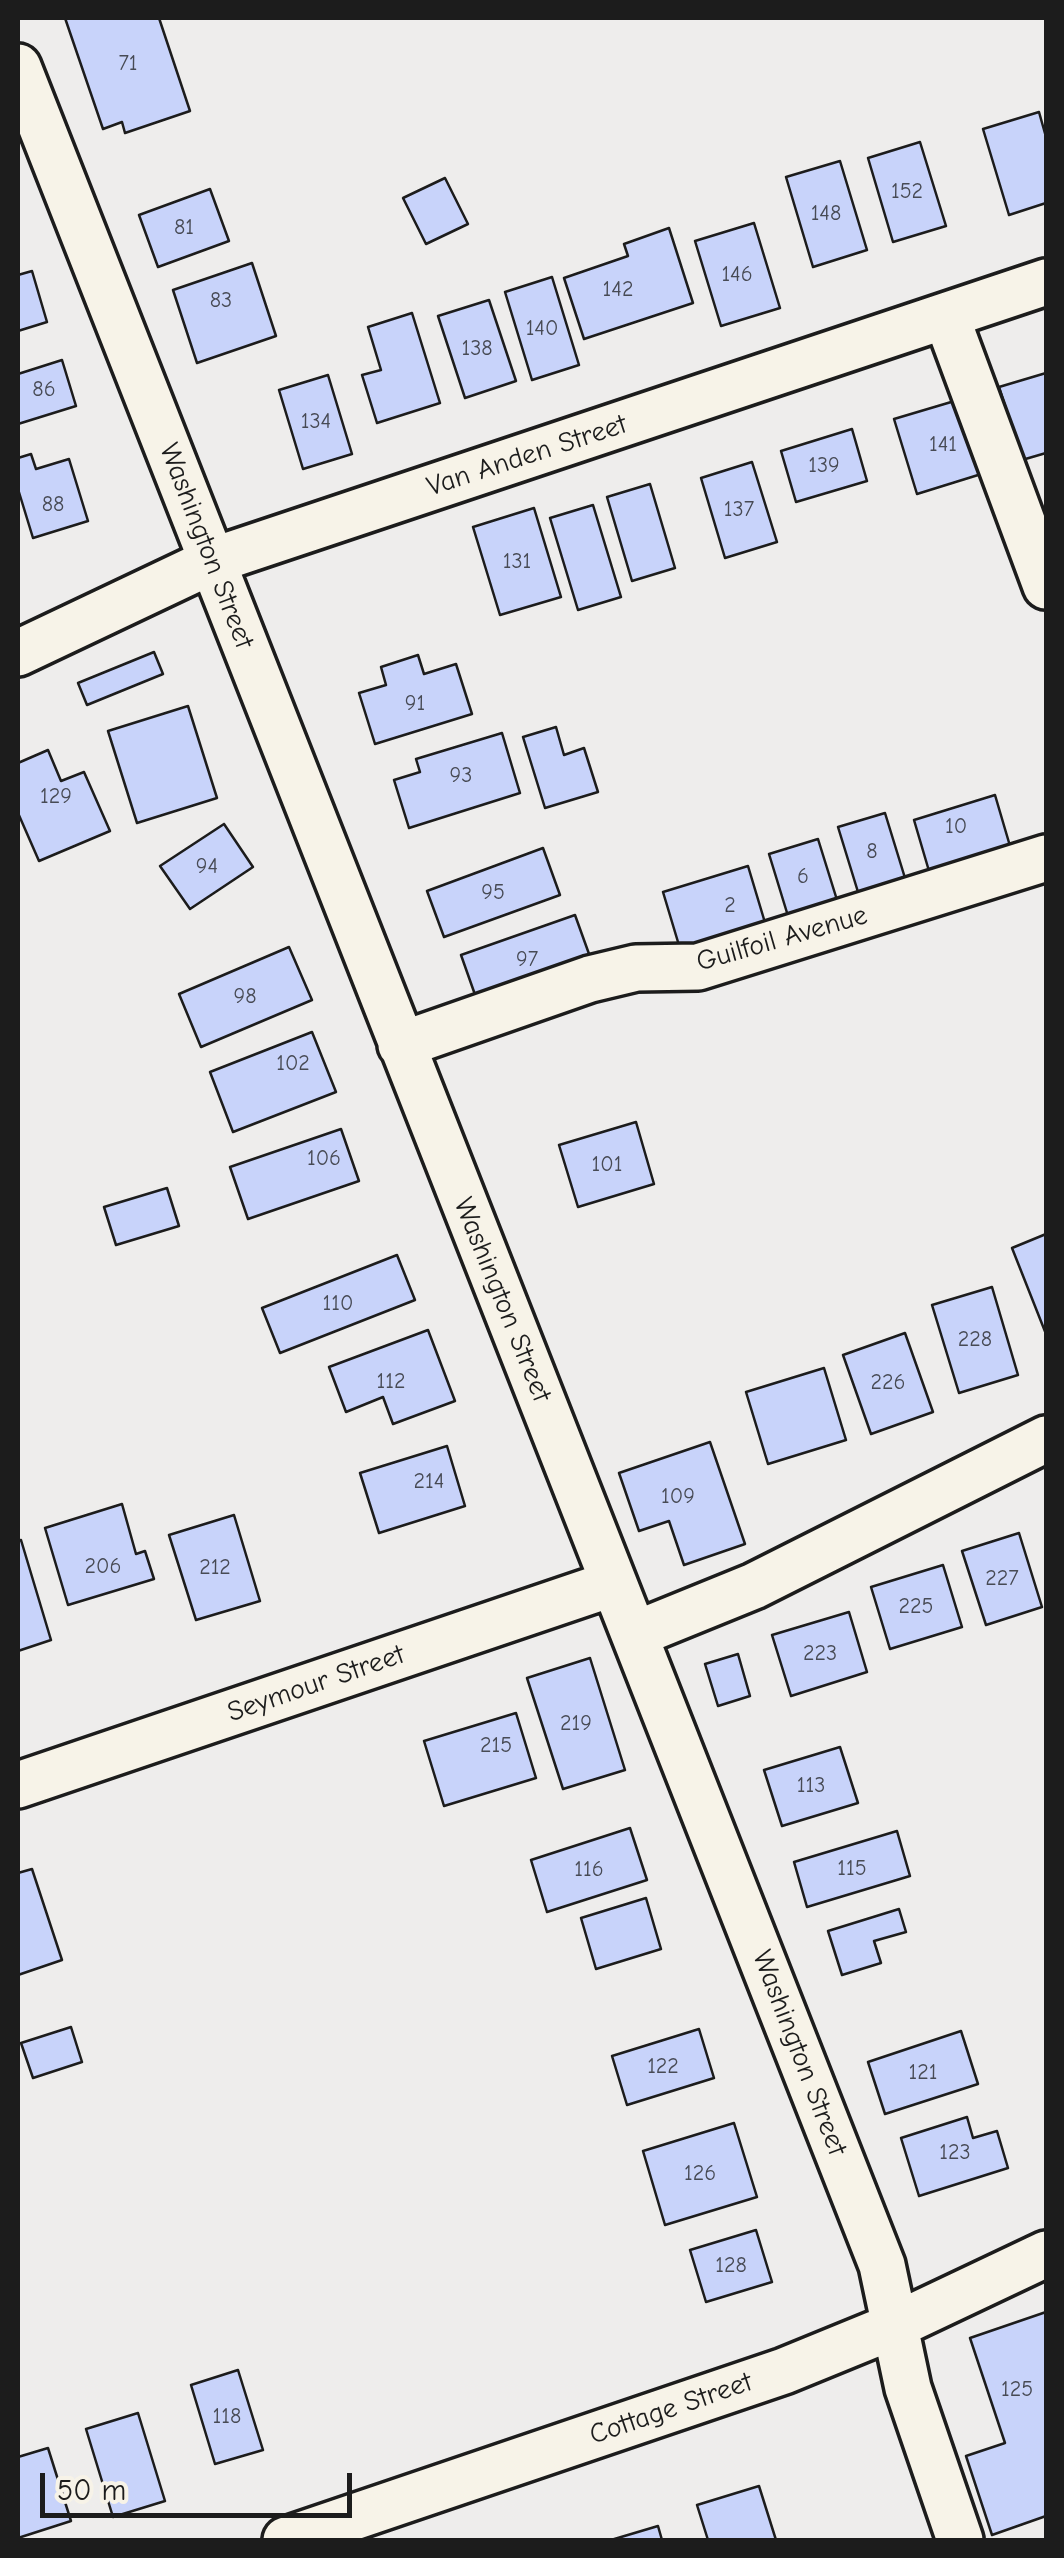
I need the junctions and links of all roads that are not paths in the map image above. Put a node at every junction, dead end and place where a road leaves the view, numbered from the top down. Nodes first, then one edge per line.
1 (18, 67) edge
2 (1046, 282) edge
3 (946, 316) junction
4 (212, 561) junction
5 (1046, 586) edge
6 (18, 653) edge
7 (1046, 858) edge
8 (402, 1045) junction
9 (1046, 1439) edge
10 (614, 1583) junction
11 (636, 1634) junction
12 (18, 1784) edge
13 (1046, 2254) edge
14 (894, 2326) junction
15 (286, 2540) edge
16 (960, 2540) edge

1 - 4 street, Washington Street
2 - 3 street, Van Anden Street
3 - 4 street, Van Anden Street
3 - 5 street
4 - 6 street, Van Anden Street
4 - 8 street, Washington Street
7 - 8 street, Guilfoil Avenue
8 - 10 street, Washington Street
9 - 11 street
10 - 11 street, Washington Street
10 - 12 street, Seymour Street
11 - 14 street, Washington Street
13 - 14 street, Cottage Street
14 - 15 street, Cottage Street
14 - 16 street, Washington Street

